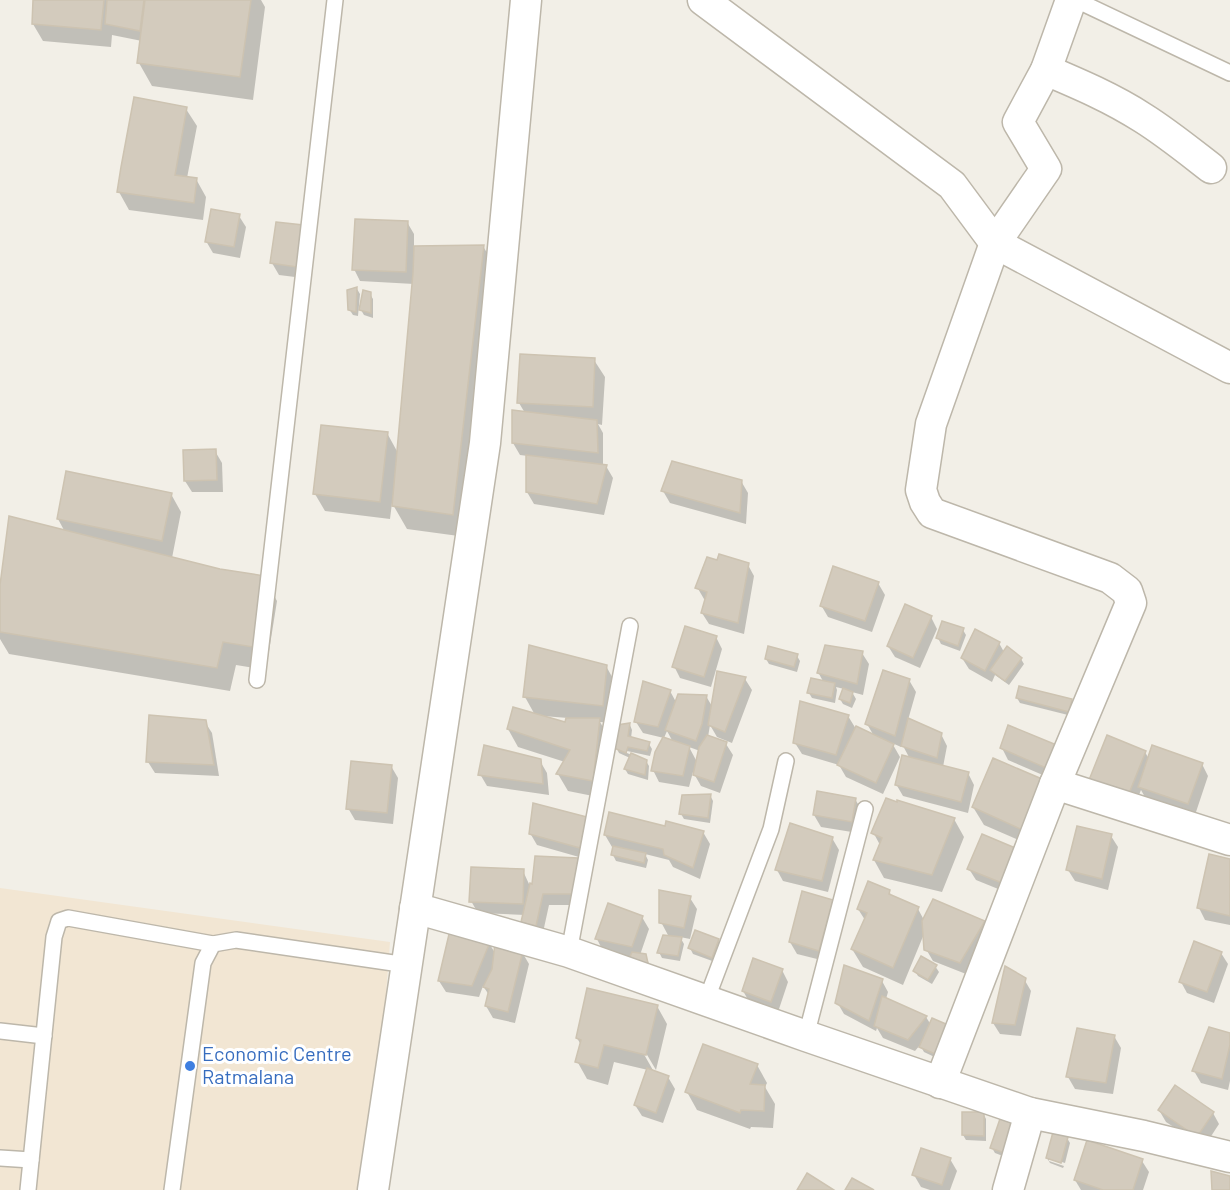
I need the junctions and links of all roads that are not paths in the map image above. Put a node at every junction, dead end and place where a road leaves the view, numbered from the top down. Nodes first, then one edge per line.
1 (335, 0) edge
2 (526, 0) edge
3 (702, 0) edge
4 (1071, 0) edge
5 (1076, 0) edge
6 (1046, 70) junction
7 (1230, 73) edge
8 (1211, 168) dead end
9 (995, 243) junction
10 (1230, 368) edge
11 (630, 626) dead end
12 (257, 680) dead end
13 (786, 761) dead end
14 (1055, 784) junction
15 (865, 809) dead end
16 (1230, 840) edge
17 (415, 908) junction
18 (213, 944) junction
19 (569, 952) junction
20 (407, 964) junction
21 (706, 1001) junction
22 (0, 1031) edge
23 (44, 1036) junction
24 (806, 1036) junction
25 (940, 1083) junction
26 (1030, 1113) junction
27 (1230, 1157) edge
28 (0, 1158) edge
29 (31, 1160) junction
30 (28, 1190) edge
31 (172, 1190) edge
32 (373, 1190) edge
33 (1008, 1190) edge

1 - 12 lane
2 - 17 street
3 - 9 street
4 - 6 street
5 - 7 lane
6 - 8 street
6 - 9 street
9 - 10 street
9 - 14 street
11 - 19 lane
13 - 21 lane
14 - 16 street
14 - 25 street
15 - 24 lane
17 - 19 street
17 - 20 street
18 - 20 lane
18 - 23 lane
18 - 31 lane
19 - 21 street
20 - 32 street
21 - 24 street
22 - 23 lane
23 - 29 lane
24 - 25 street
25 - 26 street
26 - 27 street
26 - 33 street
28 - 29 lane
29 - 30 lane

